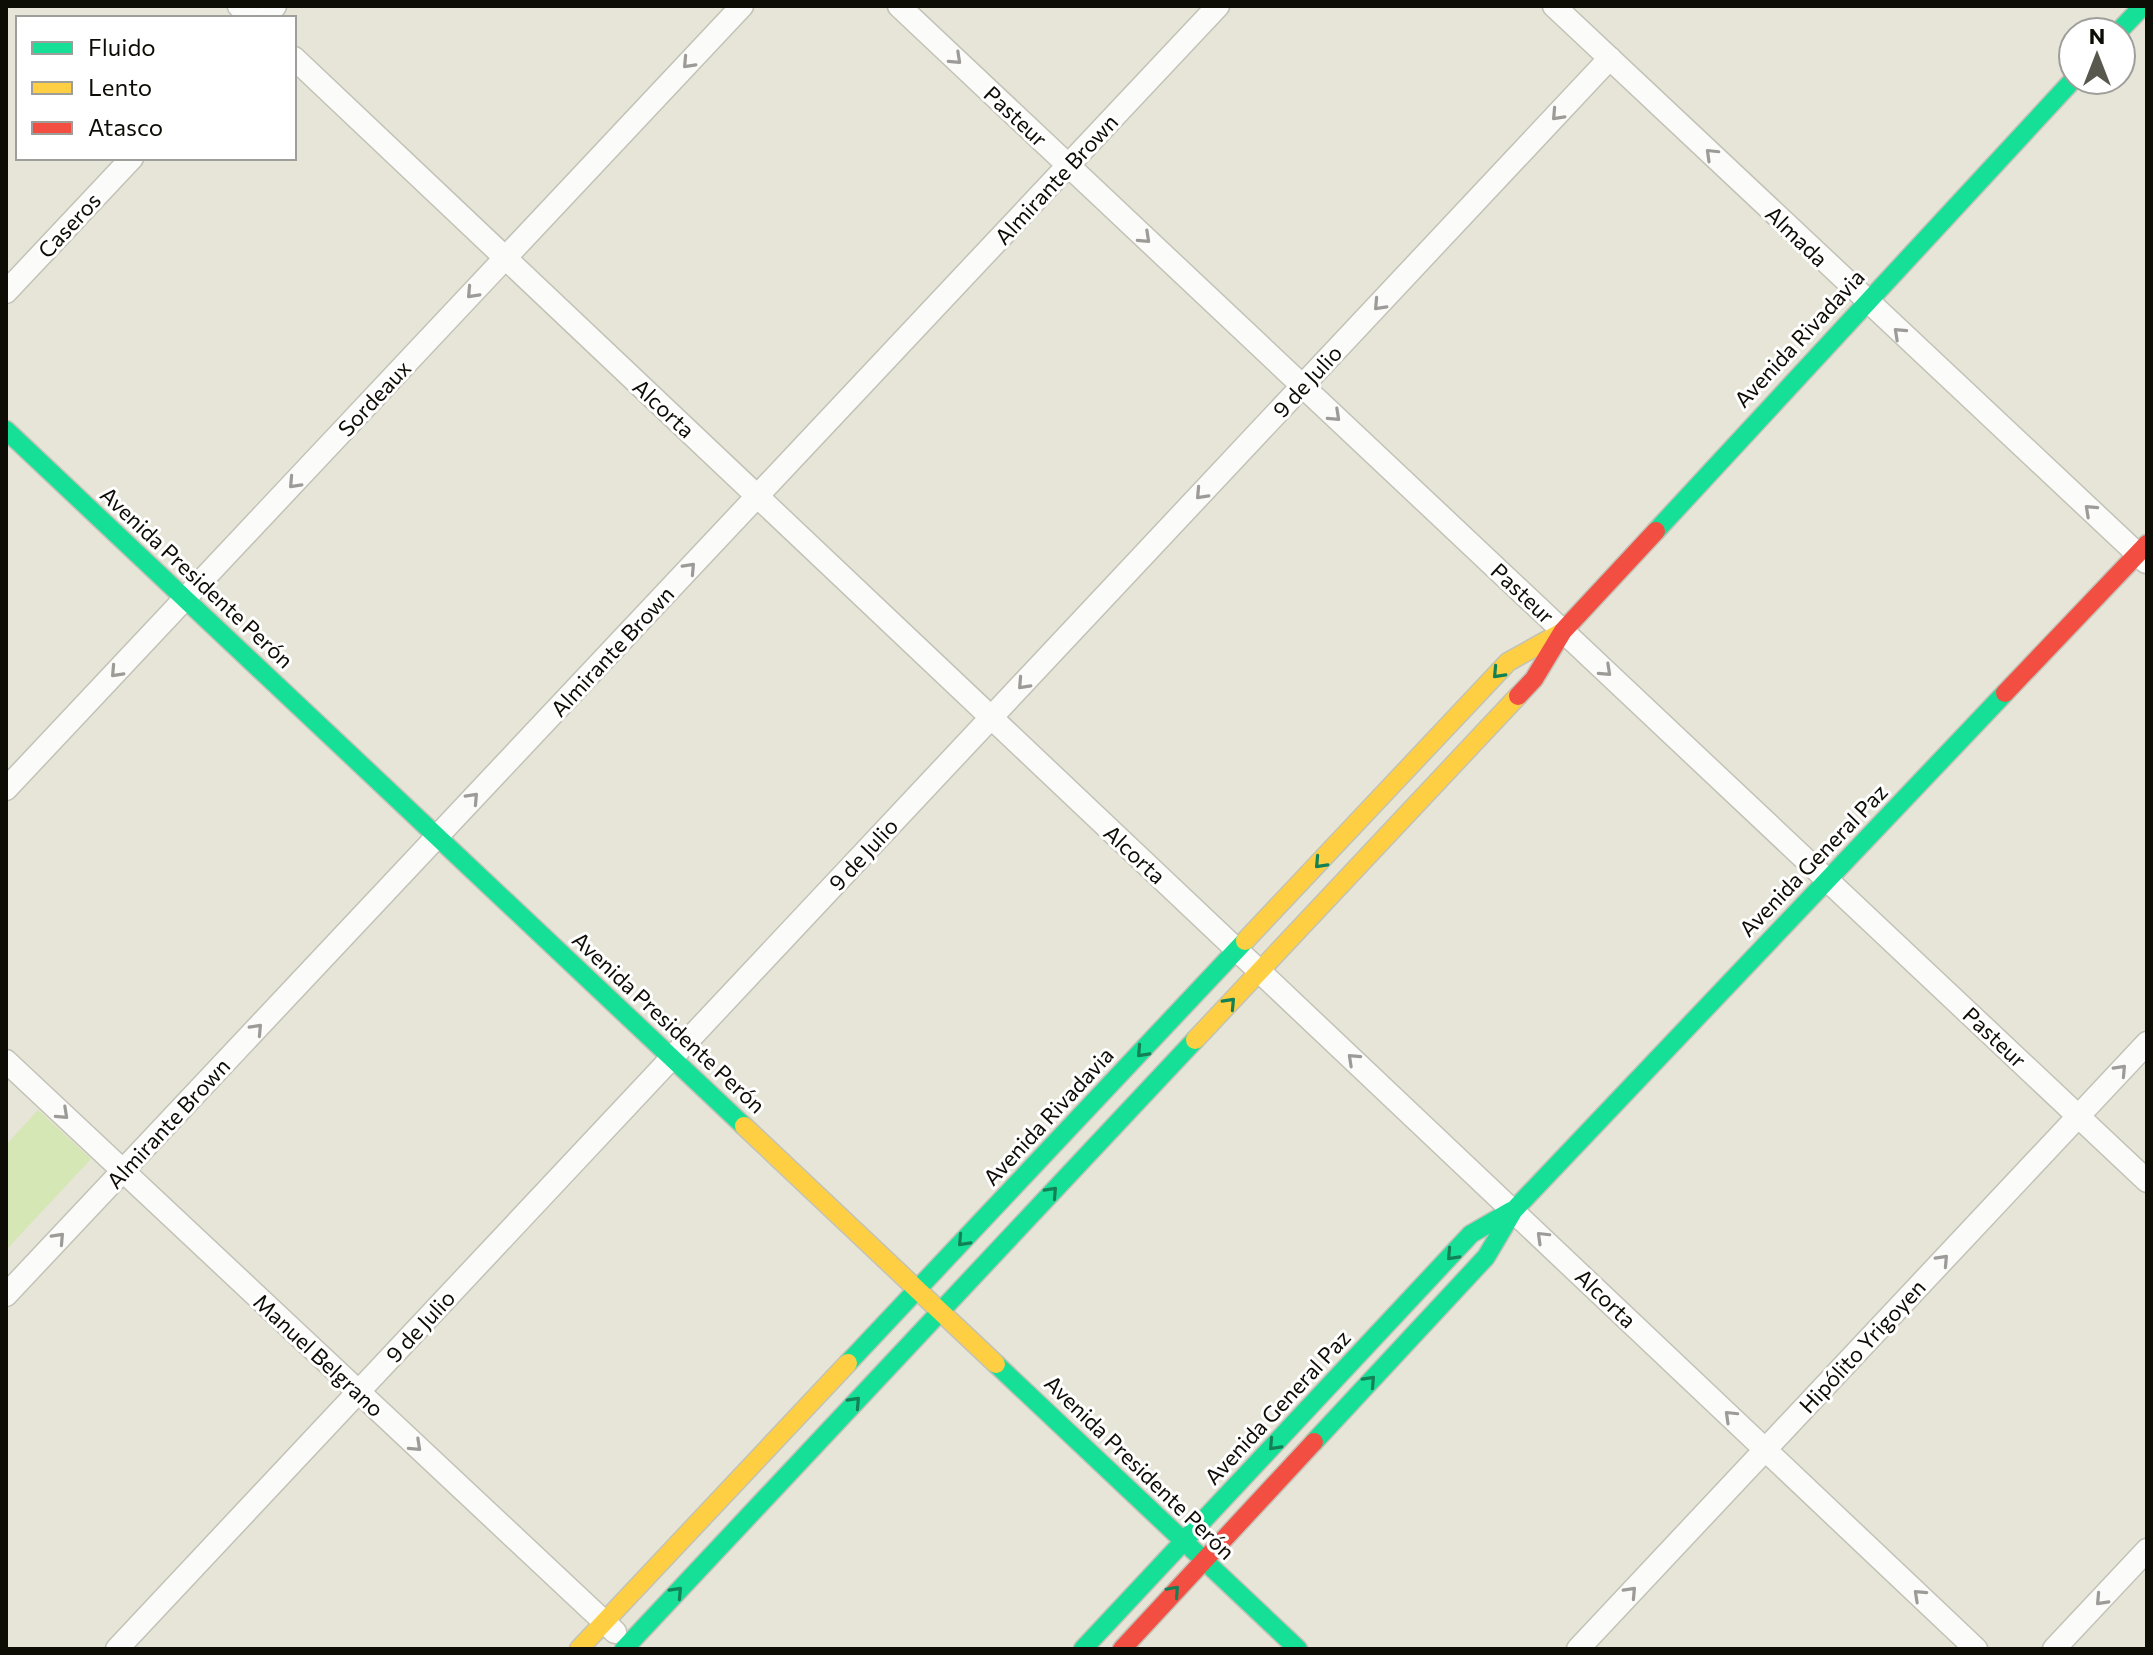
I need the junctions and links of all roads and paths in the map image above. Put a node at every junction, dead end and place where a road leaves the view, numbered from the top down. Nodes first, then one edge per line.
1 (742, 6) edge
2 (899, 6) edge
3 (1218, 6) edge
4 (1554, 6) edge
5 (1610, 58) junction
6 (296, 60) edge
7 (2058, 96) edge
8 (130, 160) edge
9 (1069, 165) junction
10 (505, 258) junction
11 (6, 292) edge
12 (1865, 301) junction
13 (1302, 386) junction
14 (6, 430) edge
15 (757, 497) junction
16 (2144, 554) edge
17 (185, 599) junction
18 (1563, 631) junction
19 (991, 718) junction
20 (6, 789) edge
21 (437, 836) junction
22 (1828, 880) junction
23 (1237, 950) junction
24 (1259, 971) junction
25 (2147, 1043) edge
26 (672, 1057) junction
27 (6, 1061) edge
28 (2078, 1116) junction
29 (123, 1171) junction
30 (2147, 1181) edge
31 (1514, 1210) junction
32 (918, 1289) junction
33 (6, 1295) edge
34 (941, 1311) junction
35 (358, 1392) junction
36 (1765, 1450) junction
37 (1185, 1540) junction
38 (2147, 1550) edge
39 (1203, 1560) junction
40 (604, 1623) junction
41 (628, 1648) edge
42 (117, 1649) edge
43 (579, 1649) edge
44 (1083, 1649) edge
45 (1122, 1649) edge
46 (1298, 1649) edge
47 (1578, 1649) edge
48 (1976, 1649) edge
49 (2054, 1649) edge

1 -> 10 street, Sordeaux
2 -> 9 street, Pasteur
3 - 9 street, Almirante Brown
4 - 5 street, Almada
12 -> 5 street, Almada
5 -> 13 street, 9 de Julio
6 - 10 street, Alcorta
7 - 12 main road, Avenida Rivadavia
8 - 11 street, Caseros
9 -> 13 street, Pasteur
9 - 15 street, Almirante Brown
10 - 15 street, Alcorta
10 -> 17 street, Sordeaux
16 -> 12 street, Almada
12 - 18 main road, Avenida Rivadavia
13 -> 18 street, Pasteur
13 -> 19 street, 9 de Julio
14 - 17 main road, Avenida Presidente Perón
15 - 19 street, Alcorta
21 -> 15 street, Almirante Brown
16 - 22 main road, Avenida General Paz
17 -> 20 street, Sordeaux
17 - 21 main road, Avenida Presidente Perón
18 -> 22 street, Pasteur
18 -> 23 main road, Avenida Rivadavia
18 - 24 main road, Avenida Rivadavia
19 - 23 street, Alcorta
19 - 26 street, 9 de Julio
21 - 26 main road, Avenida Presidente Perón
29 -> 21 street, Almirante Brown
22 - 28 street, Pasteur
22 - 31 main road, Avenida General Paz
23 - 24 street, Alcorta
23 -> 32 main road, Avenida Rivadavia
31 -> 24 street, Alcorta
34 -> 24 main road, Avenida Rivadavia
28 -> 25 street, Hipólito Yrigoyen
26 - 32 main road, Avenida Presidente Perón
26 - 35 street, 9 de Julio
27 -> 29 street, Manuel Belgrano
28 - 30 street, Pasteur
36 -> 28 street, Hipólito Yrigoyen
33 -> 29 street, Almirante Brown
29 - 35 street, Manuel Belgrano
36 -> 31 street, Alcorta
31 -> 37 main road, Avenida General Paz
39 -> 31 main road, Avenida General Paz
32 - 34 main road, Avenida Presidente Perón
32 - 40 main road, Avenida Rivadavia
34 - 37 main road, Avenida Presidente Perón
41 -> 34 main road, Avenida Rivadavia
35 -> 40 street, Manuel Belgrano
35 - 42 street, 9 de Julio
47 -> 36 street, Hipólito Yrigoyen
48 -> 36 street, Alcorta
37 - 39 main road, Avenida Presidente Perón
37 - 44 main road, Avenida General Paz
38 -> 49 street
45 -> 39 main road, Avenida General Paz
39 - 46 main road, Avenida Presidente Perón
40 - 41 street, Manuel Belgrano
40 - 43 main road, Avenida Rivadavia

